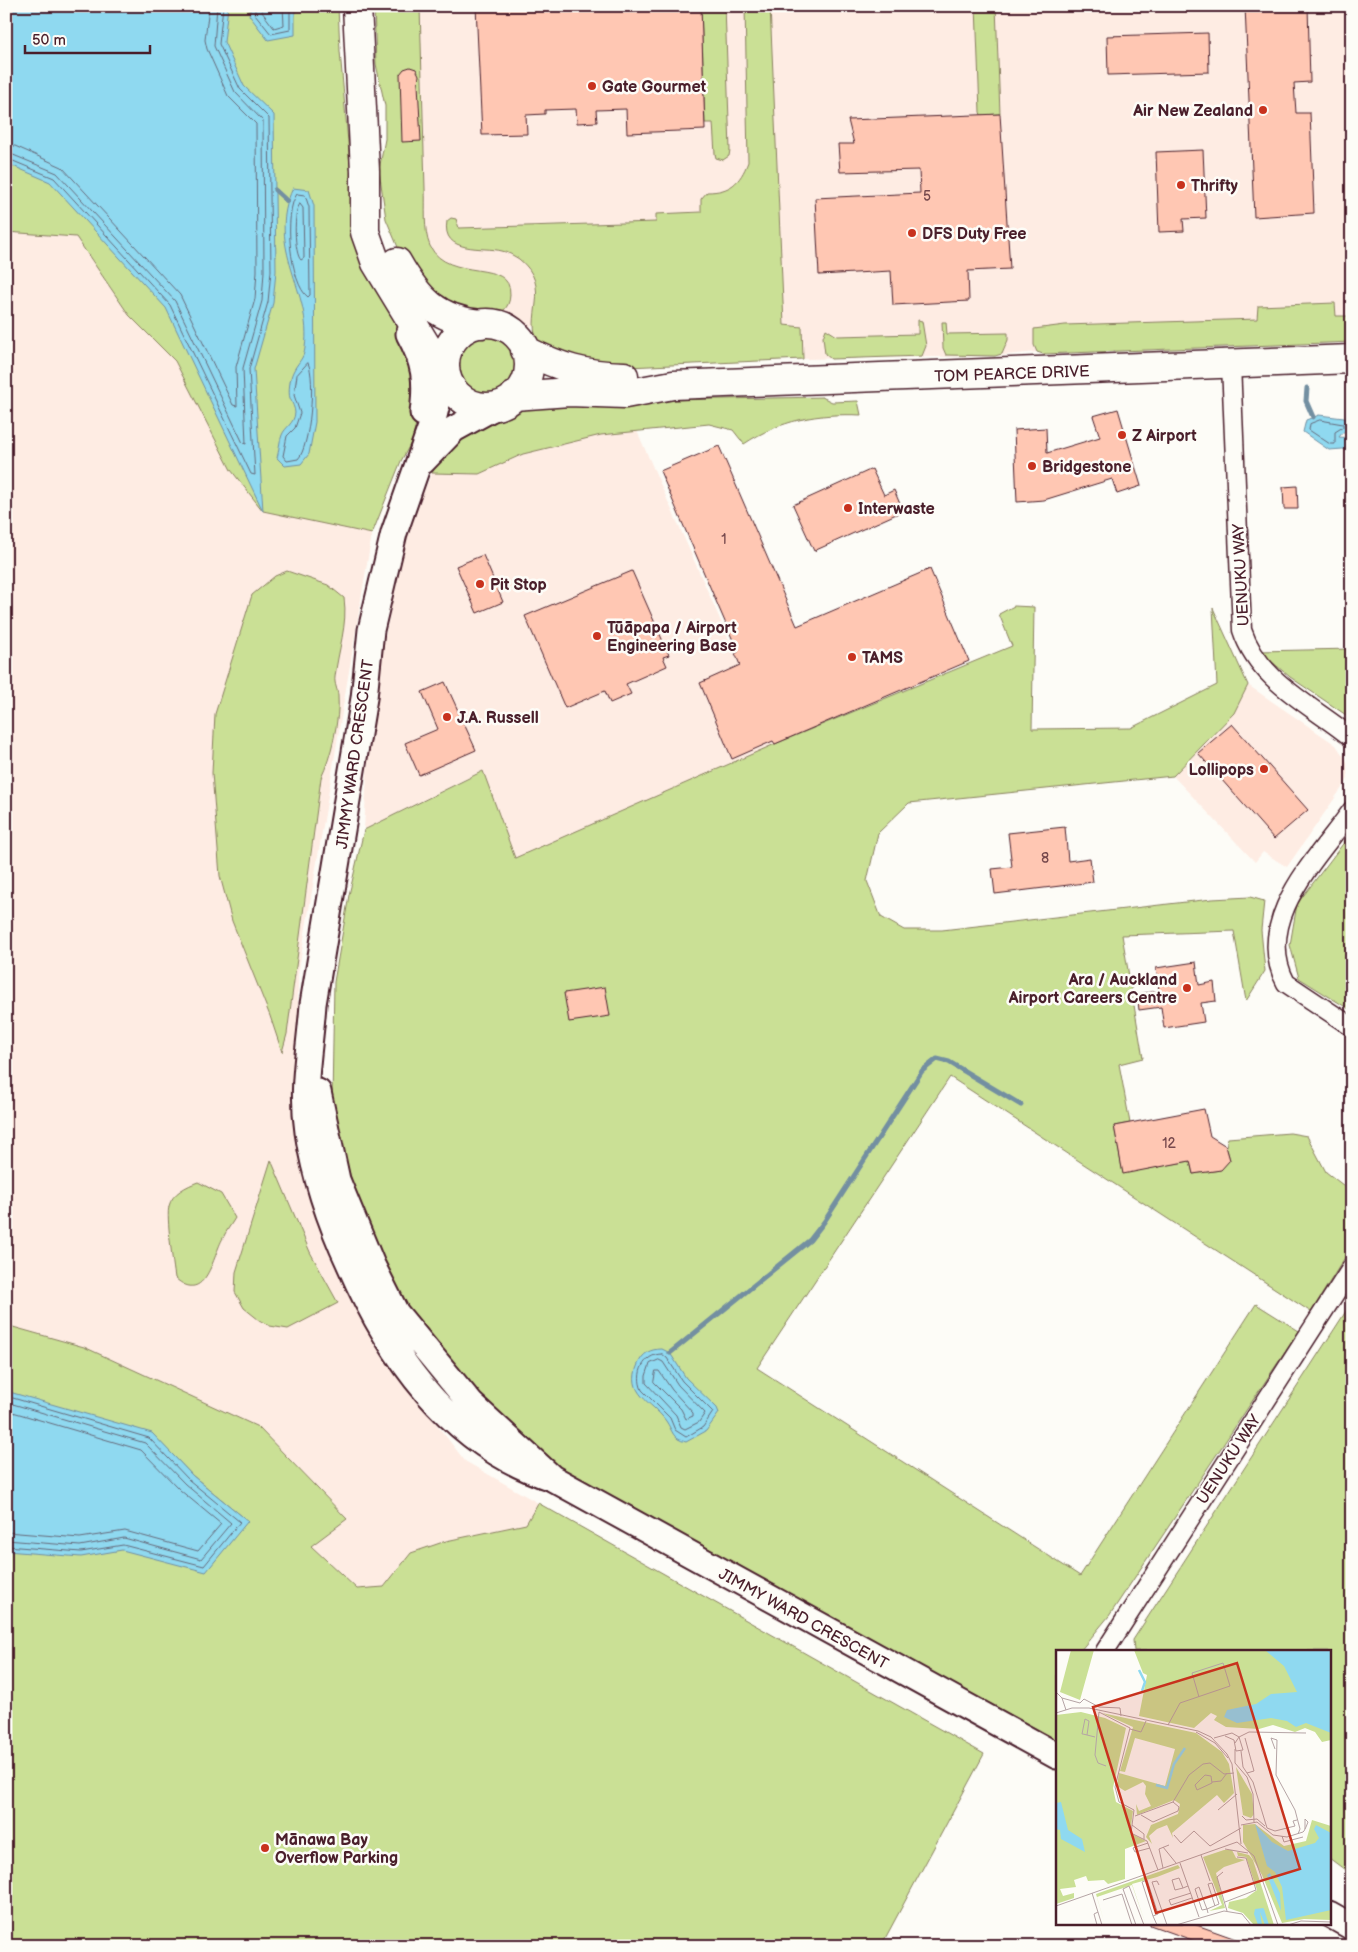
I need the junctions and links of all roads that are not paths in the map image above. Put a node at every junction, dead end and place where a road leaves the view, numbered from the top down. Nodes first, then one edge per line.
1 (357, 6) edge
2 (365, 171) junction
3 (376, 263) junction
4 (481, 324) junction
5 (525, 350) junction
6 (1352, 359) edge
7 (1232, 364) junction
8 (445, 372) junction
9 (673, 385) junction
10 (505, 401) junction
11 (417, 468) junction
12 (1352, 738) edge
13 (1352, 810) edge
14 (1352, 1027) edge
15 (1352, 1268) edge
16 (1106, 1650) edge
17 (1056, 1755) edge
18 (1330, 1915) edge
19 (1352, 1927) edge

1 - 2 main road
2 - 3 main road
2 - 4 main road
3 - 8 main road
3 - 11 street
4 - 5 main road
4 - 8 main road
5 - 9 main road, TOM PEARCE DRIVE
5 - 10 main road
6 - 7 main road, TOM PEARCE DRIVE
7 - 9 main road, TOM PEARCE DRIVE
7 - 12 street, UENUKU WAY
8 - 10 main road
8 - 11 street, JIMMY WARD CRESCENT
9 - 10 main road, TOM PEARCE DRIVE
10 - 11 street, JIMMY WARD CRESCENT
11 - 17 street, JIMMY WARD CRESCENT
13 - 14 street
15 - 16 street, UENUKU WAY
18 - 19 street

